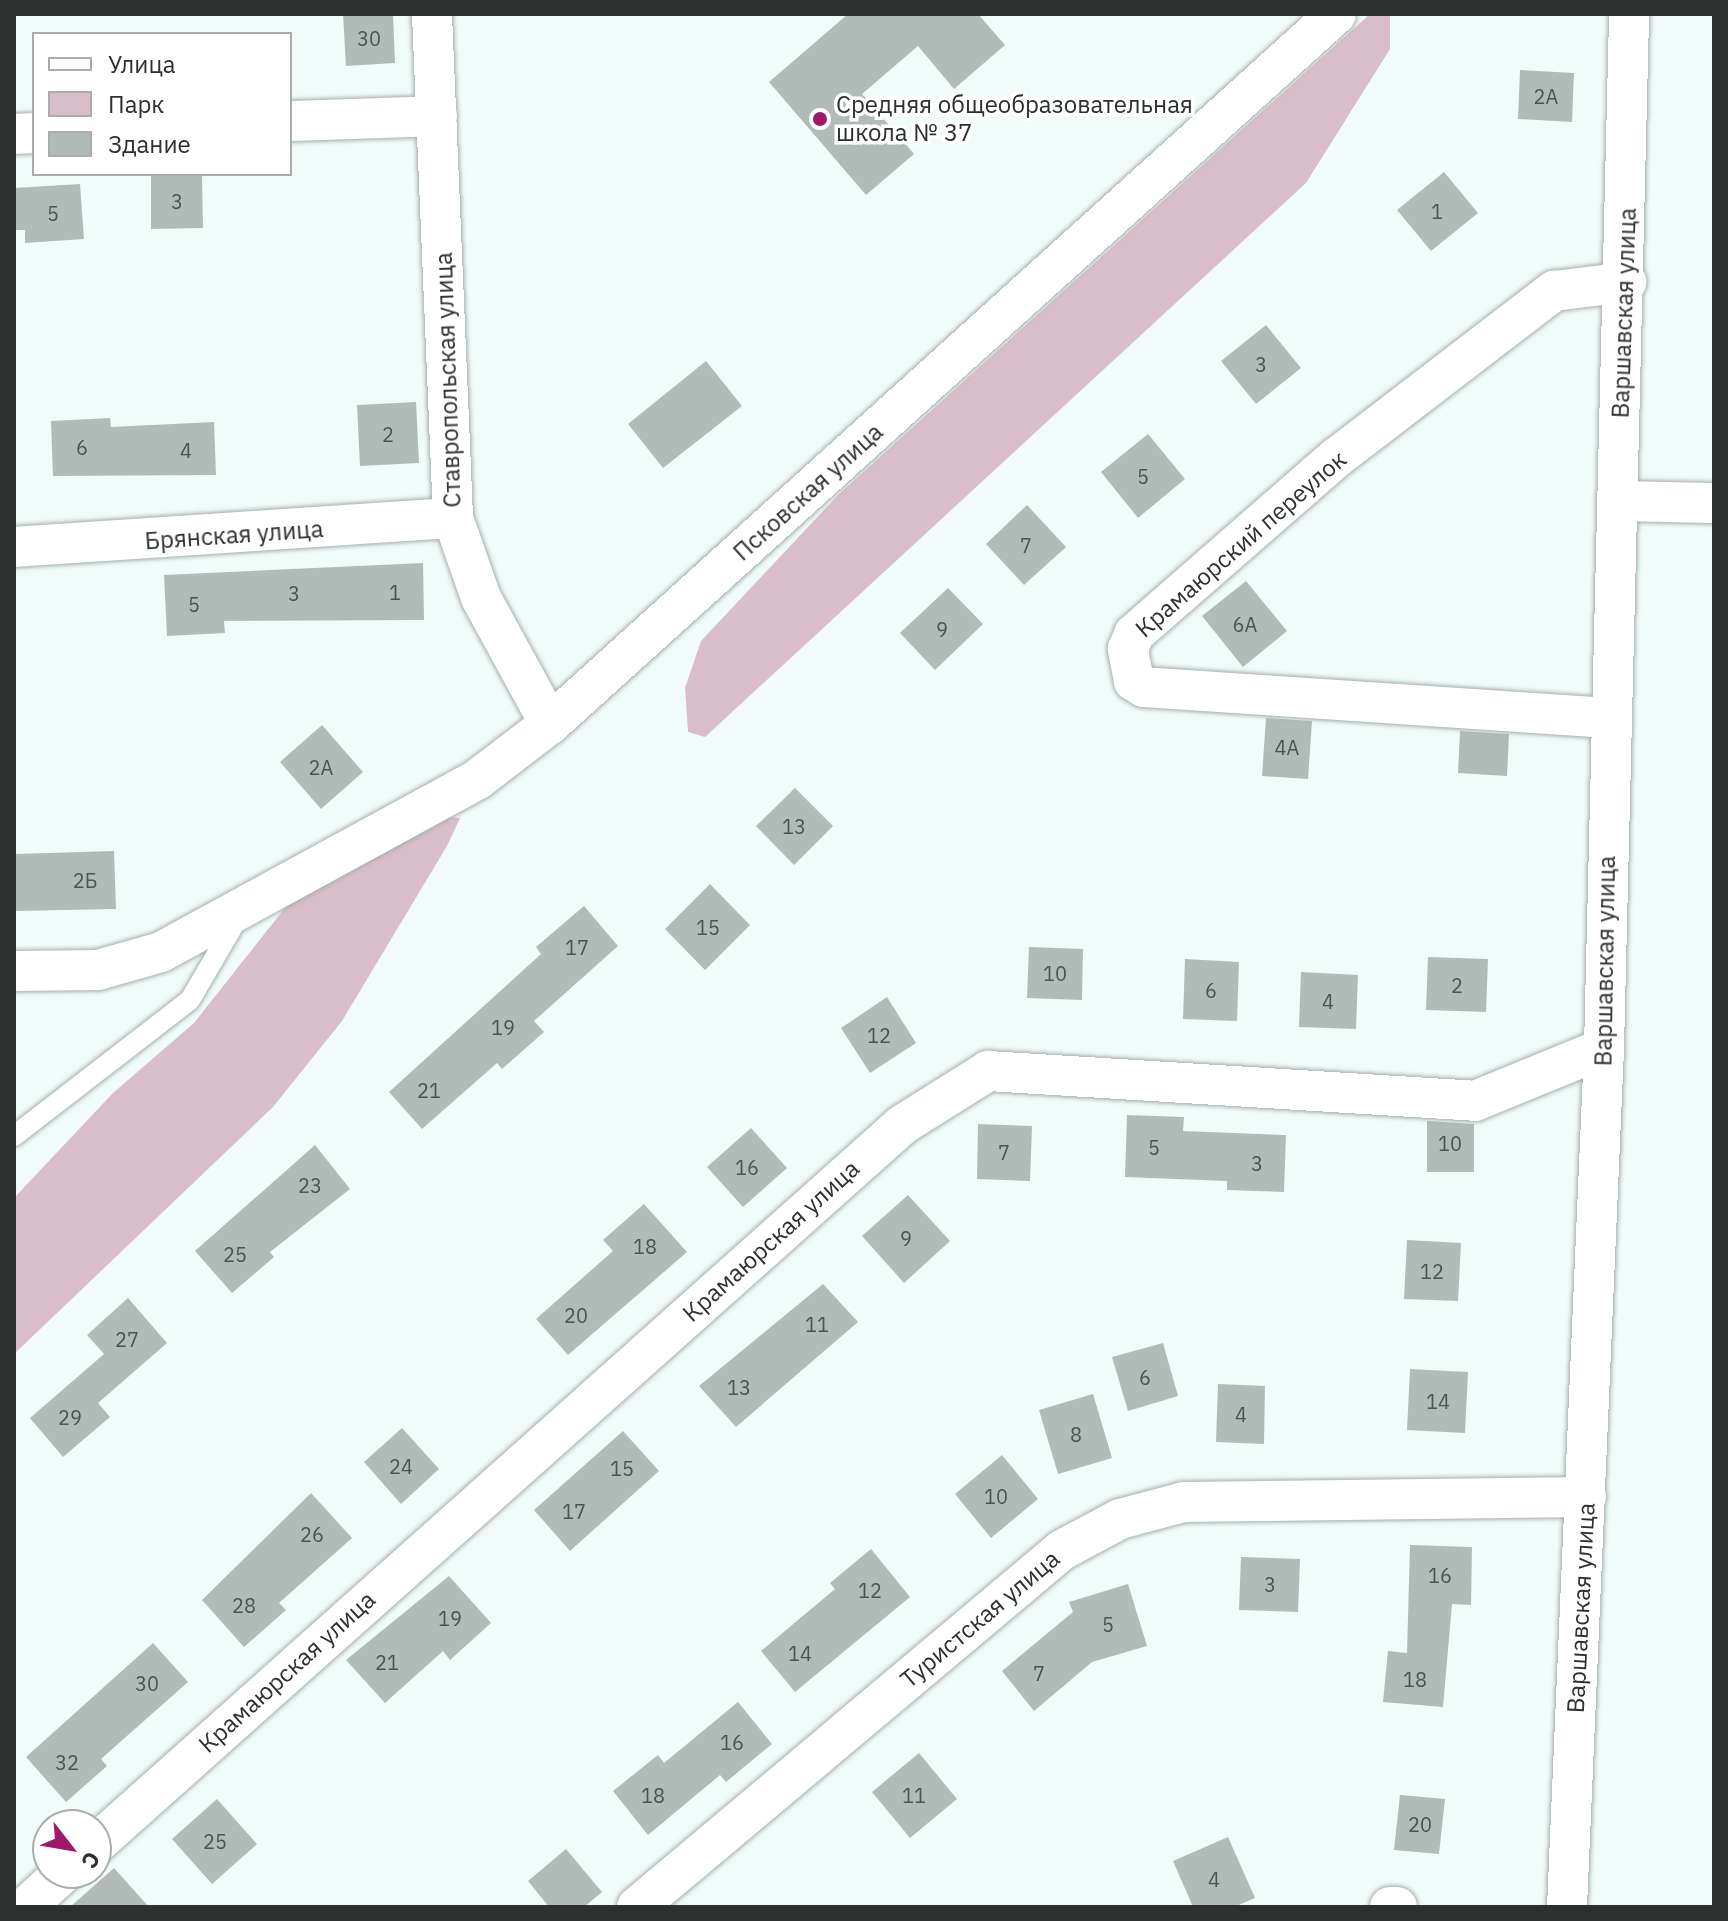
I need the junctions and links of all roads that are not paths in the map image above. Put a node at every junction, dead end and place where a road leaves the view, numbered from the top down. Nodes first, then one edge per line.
1 (432, 14) edge
2 (1336, 14) edge
3 (1629, 14) edge
4 (437, 116) junction
5 (292, 121) edge
6 (1626, 282) junction
7 (1618, 501) junction
8 (1714, 503) edge
9 (453, 518) junction
10 (14, 547) edge
11 (1609, 718) junction
12 (550, 724) junction
13 (240, 914) junction
14 (14, 971) edge
15 (1604, 1048) junction
16 (14, 1136) edge
17 (1586, 1497) junction
18 (112, 1830) edge
19 (46, 1889) edge
20 (26, 1907) edge
21 (637, 1907) edge
22 (1390, 1907) edge
23 (1397, 1907) edge
24 (1567, 1907) edge

1 - 4 street, Ставропольская улица
2 - 12 street, Псковская улица
3 - 6 street, Варшавская улица
4 - 5 street
4 - 9 street, Ставропольская улица
6 - 7 street, Варшавская улица
6 - 11 street, Крамаюрский переулок
7 - 8 street
7 - 11 street, Варшавская улица
9 - 10 street, Брянская улица
9 - 12 street, Ставропольская улица
11 - 15 street, Варшавская улица
12 - 13 street, Псковская улица
13 - 14 street, Псковская улица
13 - 16 lane
15 - 17 street, Варшавская улица
15 - 18 street, Крамаюрская улица
17 - 21 street, Туристская улица
17 - 24 street, Варшавская улица
19 - 20 street
22 - 23 street

